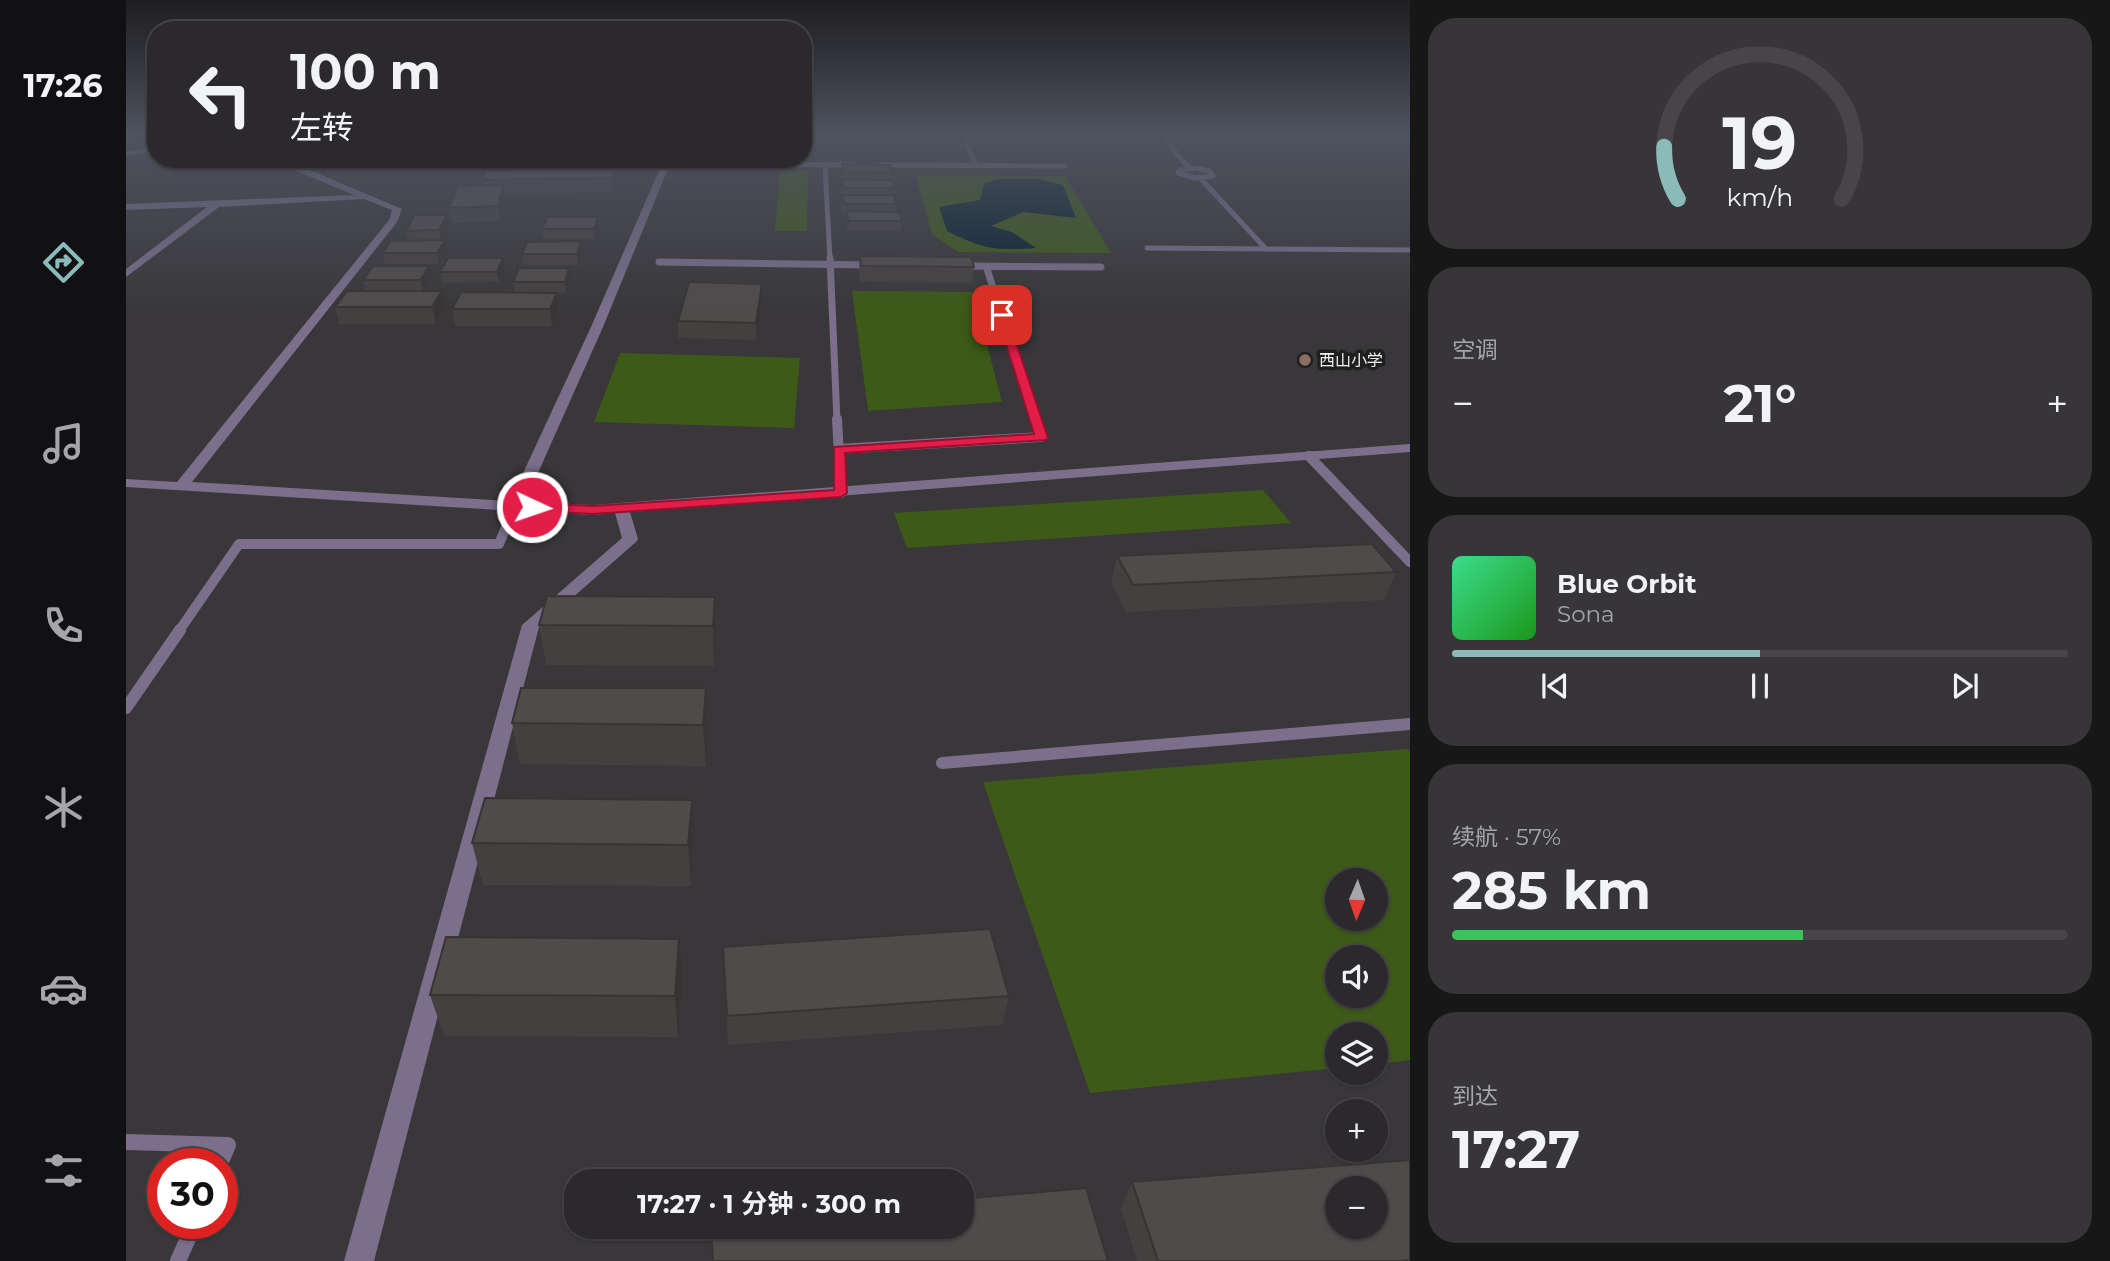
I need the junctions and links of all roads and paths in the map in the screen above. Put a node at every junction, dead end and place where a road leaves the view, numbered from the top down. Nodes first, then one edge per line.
1 (359, 194) edge
2 (653, 194) edge
3 (826, 194) edge
4 (1216, 194) edge
5 (367, 197) junction
6 (215, 206) junction
7 (126, 207) edge
8 (1147, 248) dead end
9 (1266, 249) junction
10 (1410, 250) edge
11 (659, 262) dead end
12 (830, 264) junction
13 (882, 265) edge
14 (947, 265) edge
15 (986, 266) junction
16 (1101, 267) dead end
17 (126, 274) edge
18 (1410, 448) edge
19 (839, 449) junction
20 (1309, 456) junction
21 (127, 484) edge
22 (183, 484) junction
23 (841, 493) junction
24 (515, 506) junction
25 (621, 508) junction
26 (1410, 562) edge
27 (126, 708) edge
28 (1410, 724) edge
29 (942, 763) dead end
30 (126, 1142) edge
31 (227, 1148) edge
32 (187, 1239) edge
33 (178, 1261) edge
34 (359, 1261) edge

1 - 5 street
2 - 24 street
3 - 12 lane
4 - 9 lane
5 - 6 street
5 - 22 street
6 - 7 street
6 - 17 street
8 - 9 lane
9 - 10 lane
11 - 12 lane
12 - 13 lane
12 - 19 lane
14 - 15 lane
15 - 16 lane
15 - 19 lane
18 - 20 street
19 - 23 lane
20 - 23 street
20 - 26 lane
21 - 22 street
22 - 24 street
23 - 25 street
24 - 25 street
24 - 27 lane
25 - 34 street
28 - 29 lane
30 - 31 lane
32 - 33 lane

